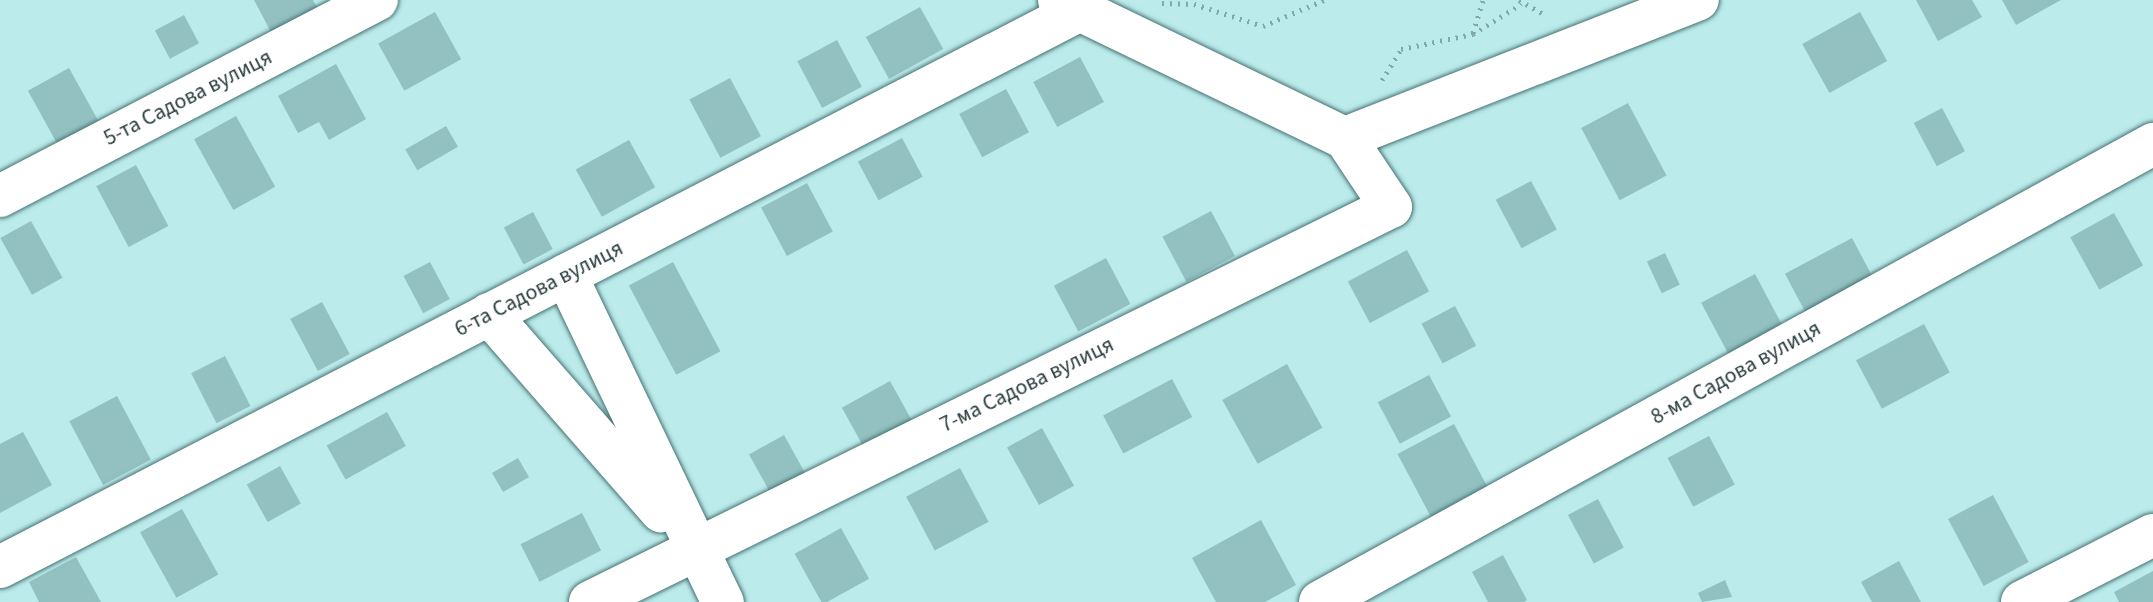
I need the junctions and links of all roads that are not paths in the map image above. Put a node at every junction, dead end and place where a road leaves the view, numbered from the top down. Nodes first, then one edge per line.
1 (377, 0) edge
2 (1698, 0) edge
3 (1069, 6) edge
4 (1345, 138) junction
5 (2153, 144) edge
6 (0, 196) edge
7 (566, 275) junction
8 (489, 314) junction
9 (2153, 535) edge
10 (693, 548) junction
11 (0, 567) edge
12 (590, 602) edge
13 (723, 602) edge
14 (1320, 602) edge
15 (2022, 602) edge

1 - 6 street, 5-та Садова вулиця
2 - 4 street
3 - 4 street
3 - 7 street, 6-та Садова вулиця
4 - 10 street, 7-ма Садова вулиця
5 - 14 street, 8-ма Садова вулиця
7 - 8 street, 6-та Садова вулиця
7 - 10 street
8 - 10 street
8 - 11 street, 6-та Садова вулиця
9 - 15 street
10 - 12 street, 7-ма Садова вулиця
10 - 13 street

